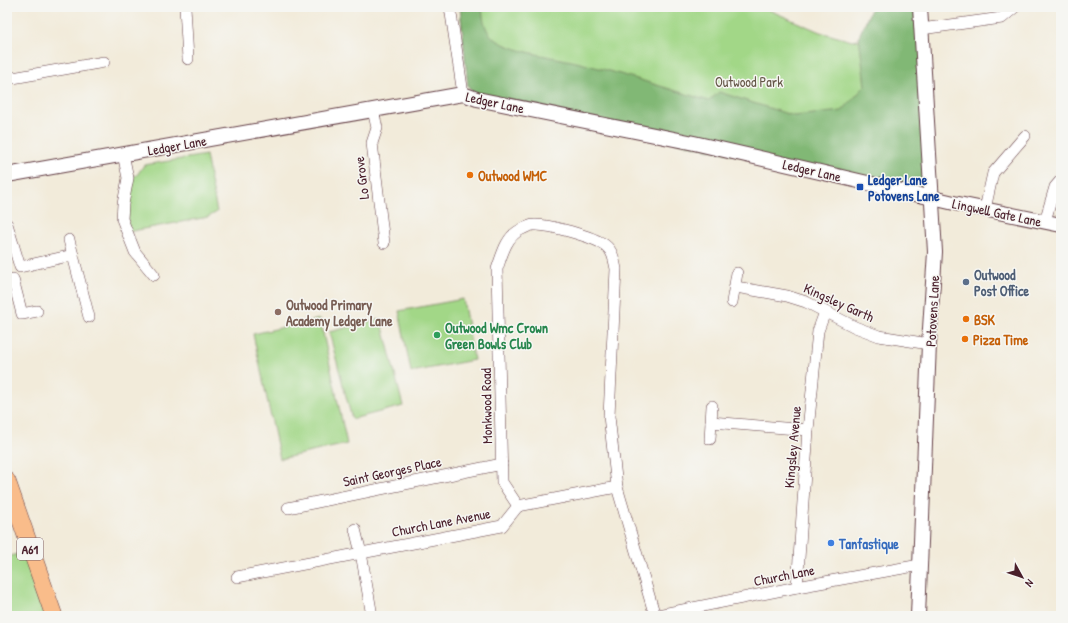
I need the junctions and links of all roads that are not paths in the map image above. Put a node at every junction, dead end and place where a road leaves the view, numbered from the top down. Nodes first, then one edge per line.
1 (185, 7) edge
2 (450, 7) edge
3 (920, 7) edge
4 (1014, 7) edge
5 (922, 29) junction
6 (188, 59) dead end
7 (104, 62) dead end
8 (7, 79) edge
9 (463, 94) junction
10 (374, 110) junction
11 (1025, 136) dead end
12 (123, 154) junction
13 (7, 175) edge
14 (1061, 180) edge
15 (933, 198) junction
16 (984, 209) junction
17 (1045, 221) junction
18 (7, 224) edge
19 (1061, 225) edge
20 (69, 240) dead end
21 (384, 243) dead end
22 (73, 255) junction
23 (737, 273) dead end
24 (154, 275) dead end
25 (7, 281) edge
26 (736, 287) junction
27 (732, 302) dead end
28 (37, 311) dead end
29 (825, 312) junction
30 (89, 317) dead end
31 (929, 344) junction
32 (712, 406) dead end
33 (711, 422) junction
34 (808, 430) junction
35 (710, 439) dead end
36 (502, 464) junction
37 (7, 481) edge
38 (617, 487) junction
39 (518, 506) junction
40 (288, 508) dead end
41 (355, 529) dead end
42 (362, 553) junction
43 (920, 566) junction
44 (237, 576) dead end
45 (797, 587) junction
46 (54, 616) edge
47 (372, 616) edge
48 (654, 616) edge
49 (918, 616) edge

1 - 6 street
2 - 9 street
3 - 5 street, Potovens Lane
4 - 5 street
5 - 15 street, Potovens Lane
7 - 8 street
9 - 10 street, Ledger Lane
9 - 15 street, Ledger Lane
10 - 12 street, Ledger Lane
10 - 21 street, Lo Grove
11 - 16 street
12 - 13 street, Ledger Lane
12 - 24 street
14 - 17 street
15 - 16 street, Lingwell Gate Lane
15 - 31 street, Potovens Lane
16 - 17 street, Lingwell Gate Lane
17 - 19 street, Lingwell Gate Lane
18 - 22 street
20 - 22 street
22 - 30 street
23 - 26 street
25 - 28 street
26 - 27 street
26 - 29 street, Kingsley Garth
29 - 31 street, Kingsley Garth
29 - 34 street, Kingsley Avenue
31 - 43 street, Potovens Lane
32 - 33 street
33 - 34 street
33 - 35 street
34 - 45 street, Kingsley Avenue
36 - 38 street, Monkwood Road
36 - 39 street, Monkwood Road
36 - 40 street, Saint Georges Place
37 - 46 main road, A61
38 - 39 street
38 - 48 street, Monkwood Road
39 - 42 street, Church Lane Avenue
41 - 42 street
42 - 44 street, Church Lane Avenue
42 - 47 street
43 - 45 street, Church Lane
43 - 49 street, Potovens Lane
45 - 48 street, Church Lane

